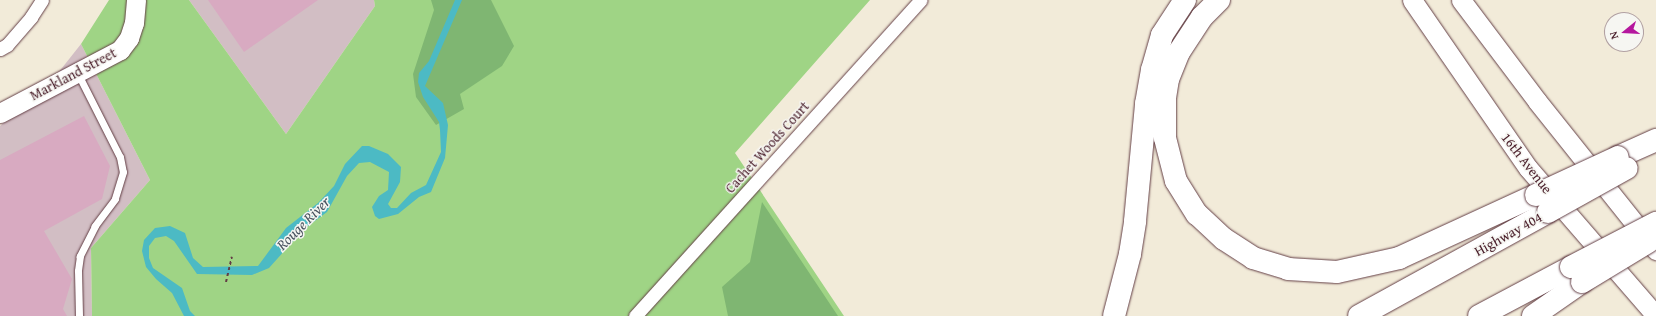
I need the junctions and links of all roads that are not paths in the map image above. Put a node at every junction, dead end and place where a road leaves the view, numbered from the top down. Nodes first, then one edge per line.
1 (42, 0) edge
2 (136, 0) edge
3 (921, 0) edge
4 (1185, 0) edge
5 (1219, 0) edge
6 (1412, 0) edge
7 (1462, 0) edge
8 (0, 49) edge
9 (78, 74) junction
10 (0, 113) edge
11 (1656, 140) edge
12 (1656, 151) edge
13 (1622, 162) junction
14 (1542, 204) junction
15 (1656, 223) edge
16 (1656, 237) edge
17 (1656, 250) edge
18 (1577, 274) junction
19 (79, 316) edge
20 (635, 316) edge
21 (1114, 316) edge
22 (1360, 316) edge
23 (1479, 316) edge
24 (1533, 316) edge
25 (1656, 316) edge

1 - 8 street
2 - 9 main road, Markland Street
3 - 20 street, Cachet Woods Court
4 - 21 highway
5 - 14 highway
6 - 25 main road, 16th Avenue
7 - 17 main road
9 - 10 main road, Markland Street
9 - 19 lane
11 - 13 highway
12 - 13 highway
13 - 14 highway, bridge
14 - 22 highway, Highway 404
15 - 18 highway, bridge
16 - 18 highway, bridge
18 - 23 highway
18 - 24 highway

